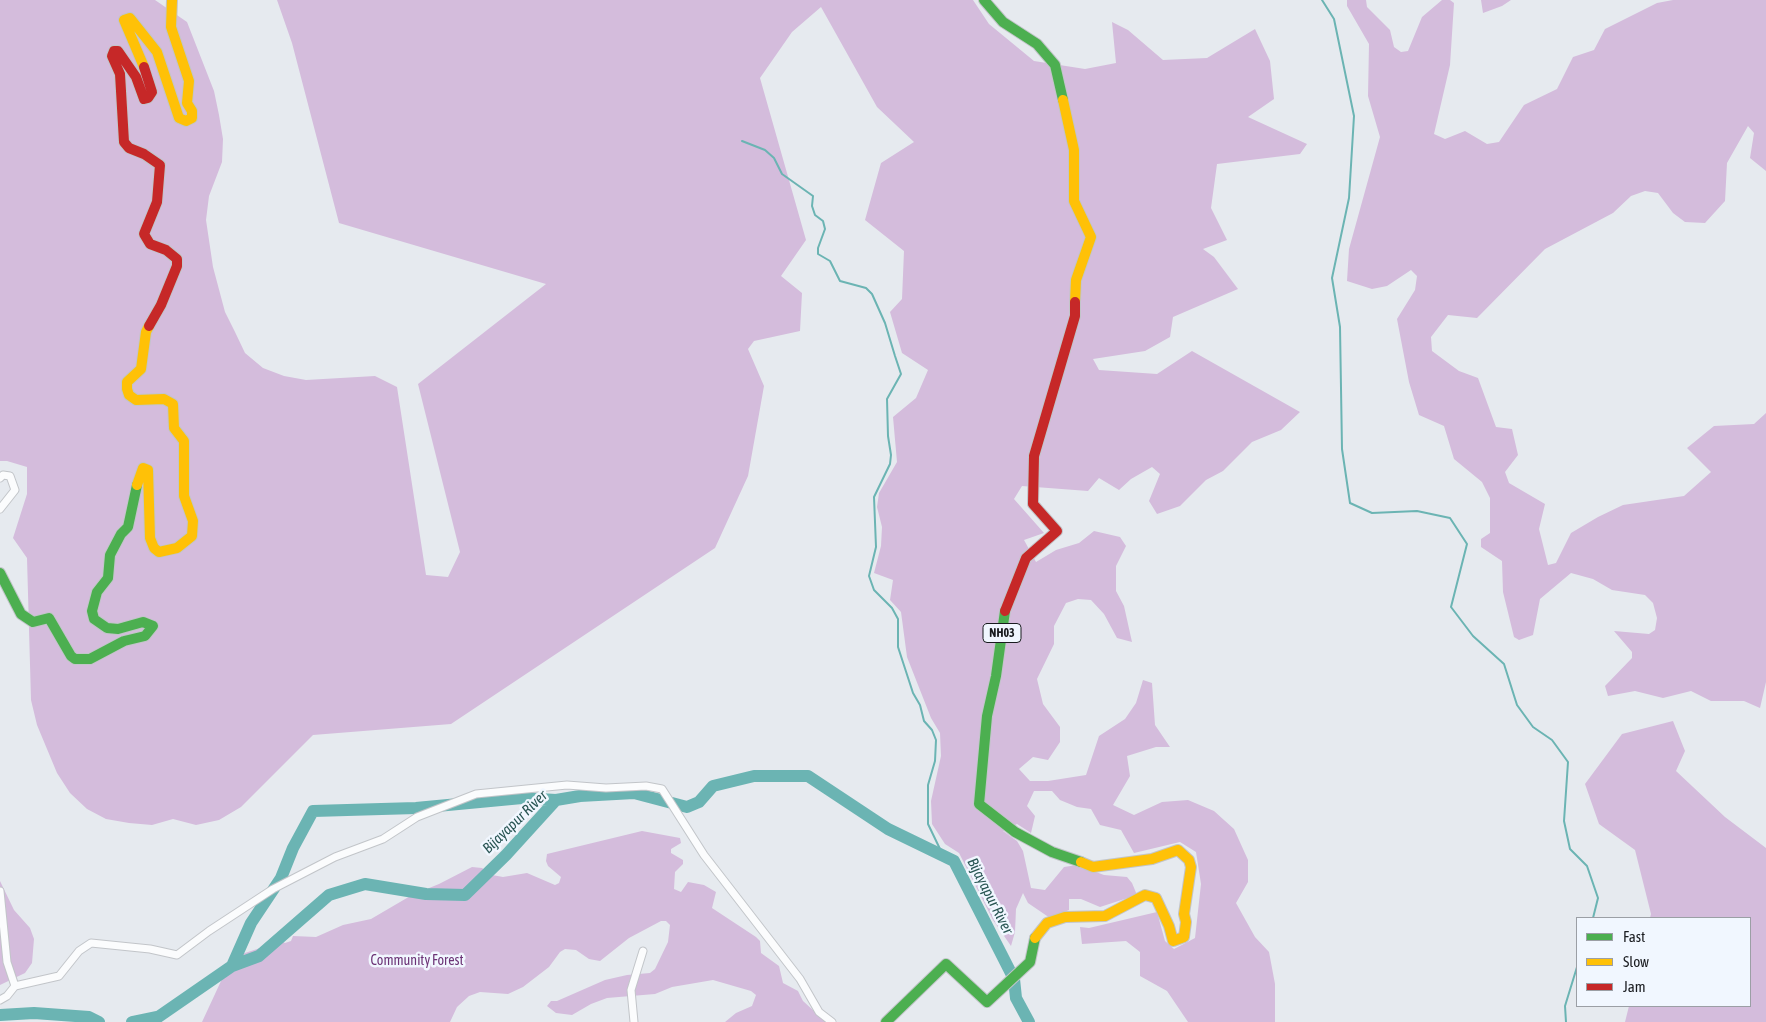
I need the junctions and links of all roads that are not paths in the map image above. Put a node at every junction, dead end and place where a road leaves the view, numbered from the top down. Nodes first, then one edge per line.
1 (172, 0) edge
2 (984, 0) edge
3 (0, 478) edge
4 (0, 509) edge
5 (0, 573) edge
6 (0, 891) edge
7 (643, 951) dead end
8 (15, 986) junction
9 (0, 1000) edge
10 (634, 1022) edge
11 (832, 1022) edge
12 (886, 1022) edge

1 - 5 main road
2 - 12 main road, NH03
3 - 4 street
6 - 8 street
7 - 10 street
8 - 9 street
8 - 11 street

